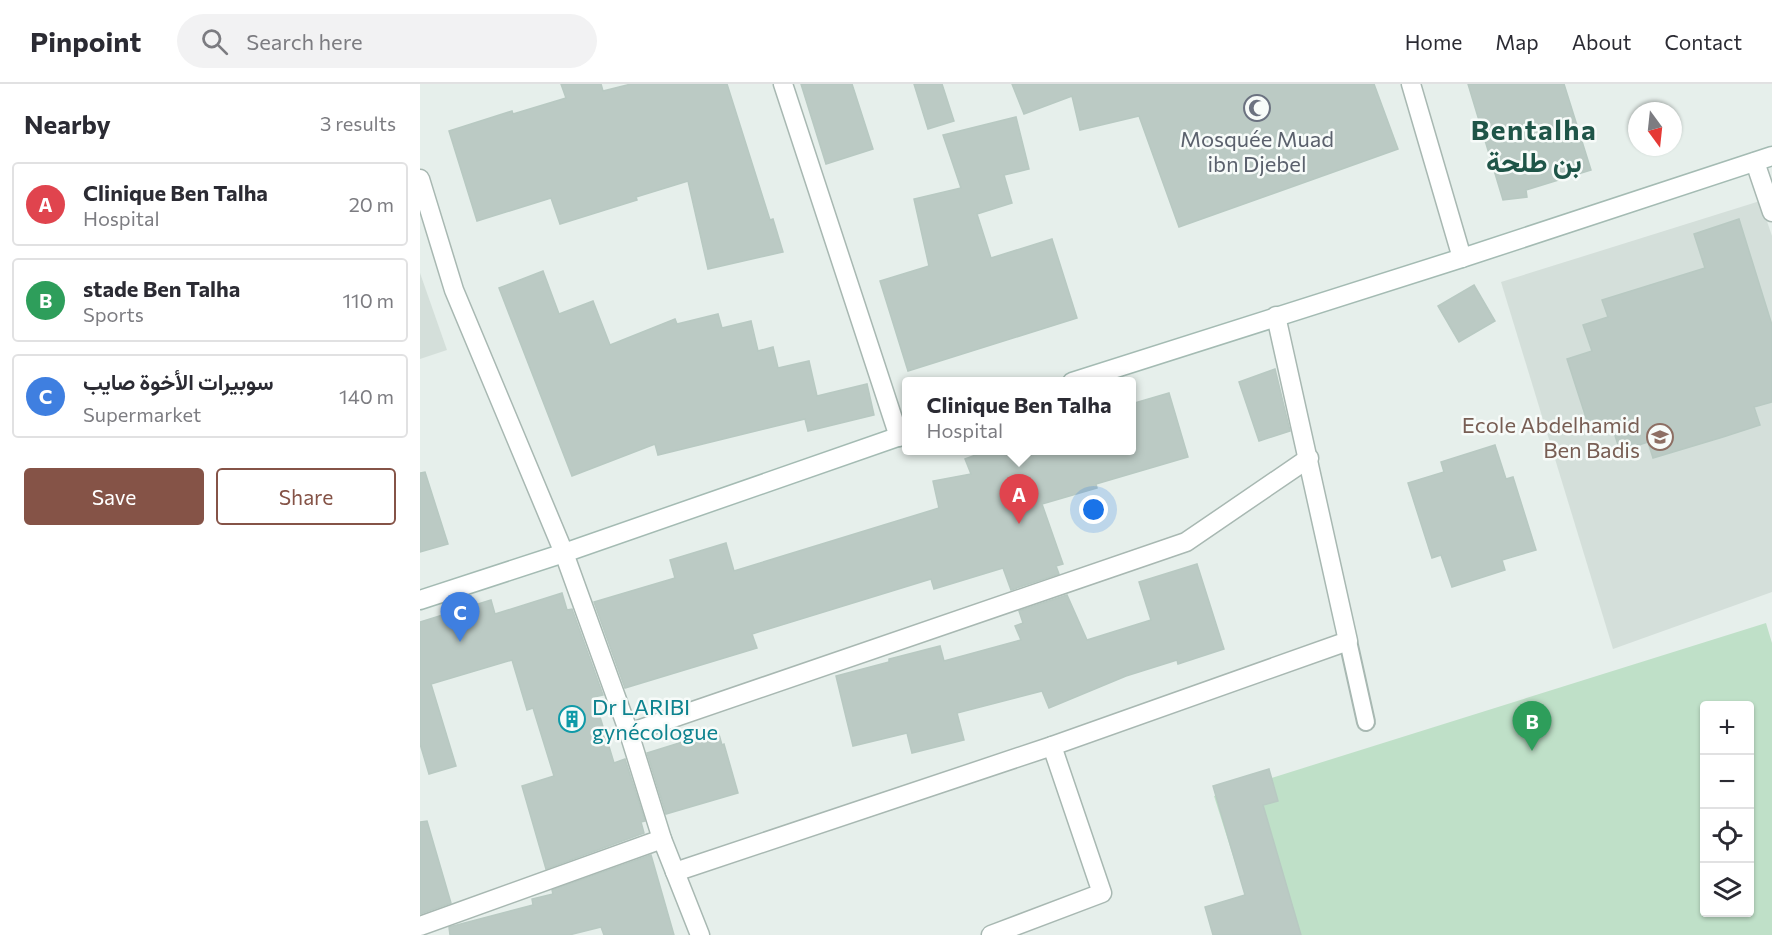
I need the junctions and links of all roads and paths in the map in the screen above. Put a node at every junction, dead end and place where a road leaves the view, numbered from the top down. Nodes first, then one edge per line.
1 (783, 84) edge
2 (1411, 84) edge
3 (1763, 159) edge
4 (420, 179) edge
5 (1772, 212) edge
6 (1462, 258) junction
7 (1276, 316) junction
8 (1085, 377) edge
9 (902, 432) edge
10 (902, 435) edge
11 (1309, 458) junction
12 (564, 553) junction
13 (420, 600) edge
14 (1348, 641) junction
15 (1366, 722) dead end
16 (629, 733) junction
17 (1052, 746) junction
18 (662, 839) junction
19 (675, 872) junction
20 (420, 926) edge
21 (440, 927) edge
22 (700, 935) edge
23 (991, 935) edge

1 - 9 street
2 - 6 street
3 - 5 street
3 - 6 street
4 - 12 street
6 - 7 street
7 - 8 street
7 - 11 street
10 - 12 street
11 - 14 street
11 - 16 street
12 - 13 street
12 - 16 street
14 - 15 lane
14 - 17 street
16 - 18 street
17 - 19 street
17 - 23 street
18 - 19 street
18 - 21 street
19 - 22 street
20 - 21 street

